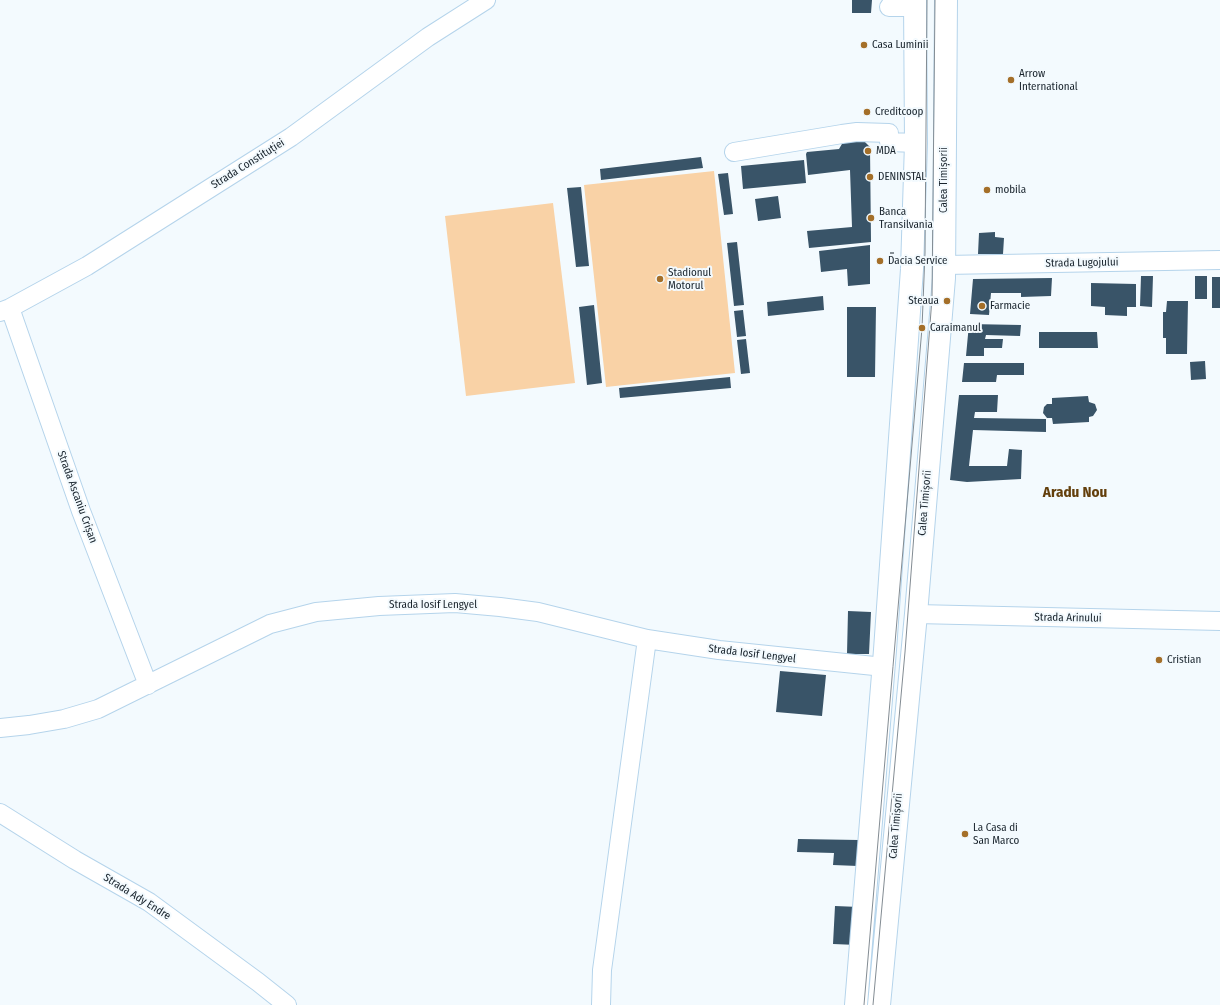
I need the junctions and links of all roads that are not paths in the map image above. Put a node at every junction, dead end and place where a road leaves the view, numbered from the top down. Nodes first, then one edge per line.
1 (486, 0) edge
2 (946, 0) edge
3 (916, 3) edge
4 (888, 6) dead end
5 (916, 142) junction
6 (734, 152) dead end
7 (1220, 260) edge
8 (944, 265) junction
9 (5, 310) edge
10 (916, 614) junction
11 (1220, 621) edge
12 (648, 639) junction
13 (884, 667) junction
14 (148, 685) junction
15 (0, 728) edge
16 (0, 812) edge
17 (287, 1005) edge
18 (601, 1005) edge
19 (856, 1005) edge
20 (879, 1005) edge

1 - 9 street, Strada Constituției
2 - 8 main road, Calea Timișorii
3 - 4 street
3 - 5 main road
5 - 6 street
5 - 13 main road
7 - 8 street, Strada Lugojului
8 - 10 main road, Calea Timișorii
9 - 14 street, Strada Ascaniu Crișan
10 - 11 street, Strada Arinului
10 - 20 main road, Calea Timișorii
12 - 13 street, Strada Iosif Lengyel
12 - 14 street, Strada Iosif Lengyel
12 - 18 street
13 - 19 main road
14 - 15 street, Strada Iosif Lengyel
16 - 17 street, Strada Ady Endre

